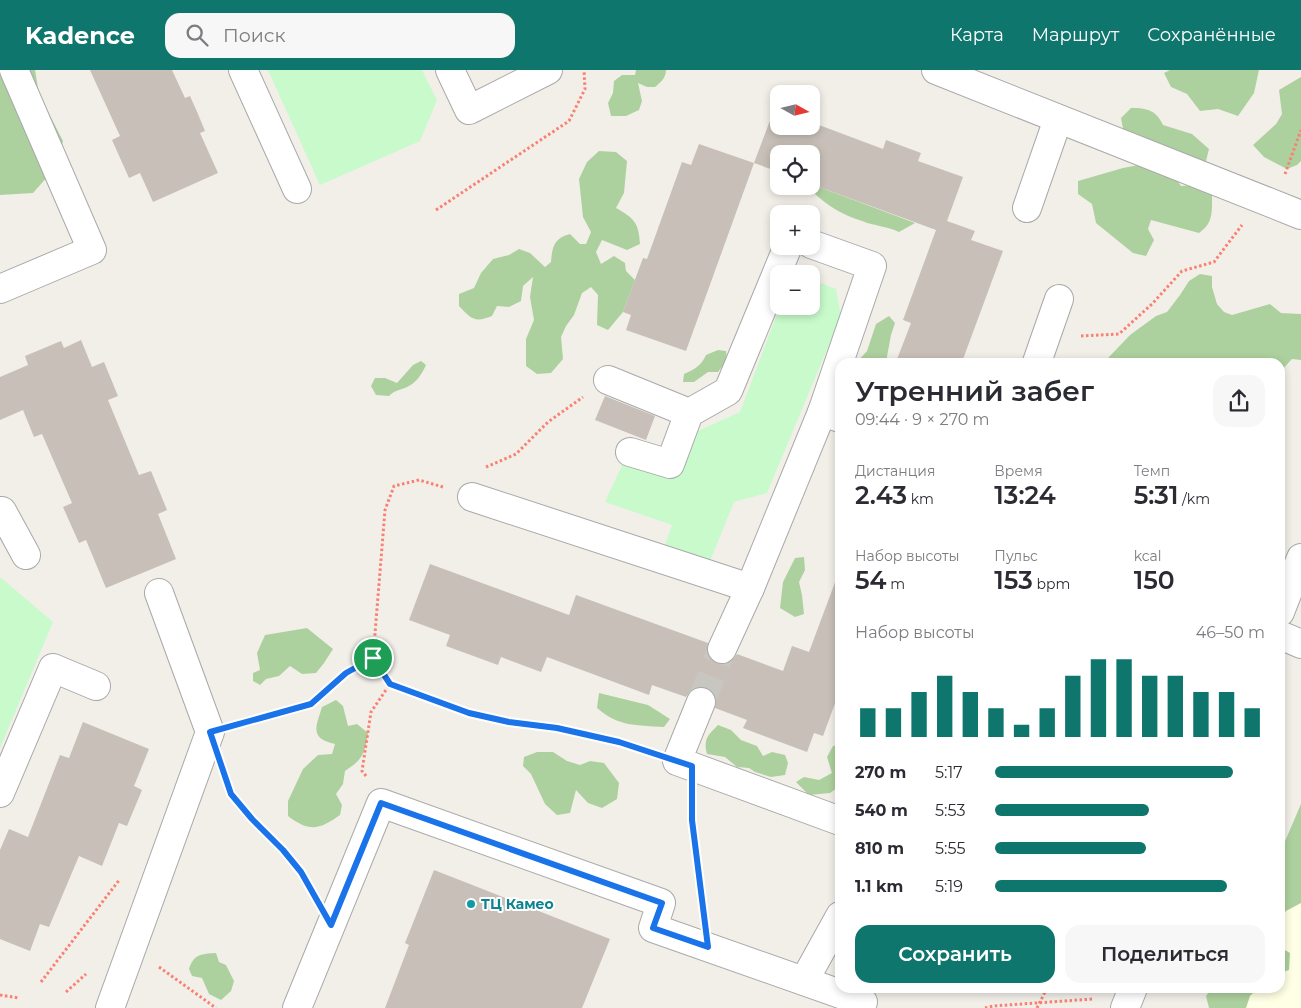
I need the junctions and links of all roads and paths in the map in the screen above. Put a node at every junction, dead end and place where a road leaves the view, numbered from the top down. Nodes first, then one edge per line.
1 (14, 70) edge
2 (243, 70) edge
3 (450, 70) edge
4 (548, 70) edge
5 (584, 70) edge
6 (936, 70) edge
7 (1058, 118) junction
8 (1301, 130) edge
9 (1284, 177) dead end
10 (298, 189) dead end
11 (1263, 200) junction
12 (1027, 208) dead end
13 (436, 210) dead end
14 (1301, 216) edge
15 (820, 247) edge
16 (784, 255) edge
17 (0, 289) edge
18 (1059, 299) dead end
19 (1041, 350) edge
20 (847, 358) edge
21 (608, 380) joint
22 (835, 400) edge
23 (690, 412) junction
24 (831, 415) edge
25 (630, 452) dead end
26 (480, 469) dead end
27 (446, 482) dead end
28 (437, 486) junction
29 (472, 497) joint
30 (0, 512) edge
31 (26, 555) dead end
32 (1301, 558) edge
33 (1285, 584) edge
34 (750, 588) junction
35 (159, 593) dead end
36 (1285, 637) edge
37 (1301, 644) edge
38 (722, 649) tunnel mouth
39 (373, 658) junction
40 (390, 684) junction
41 (96, 686) dead end
42 (701, 702) tunnel mouth
43 (210, 732) junction
44 (684, 764) junction
45 (0, 793) edge
46 (381, 803) junction
47 (835, 819) edge
48 (124, 874) dead end
49 (331, 925) junction
50 (835, 925) edge
51 (708, 947) junction
52 (131, 950) junction
53 (804, 981) junction
54 (41, 982) dead end
55 (835, 992) edge
56 (838, 993) edge
57 (1044, 993) edge
58 (0, 995) edge
59 (19, 998) dead end
60 (1129, 998) edge
61 (1038, 1003) junction
62 (110, 1008) edge
63 (216, 1008) edge
64 (297, 1008) edge
65 (861, 1008) edge
66 (985, 1008) edge
67 (1036, 1008) edge

1 - 17 street
2 - 10 street
3 - 4 street
5 - 13 path
6 - 7 street
7 - 11 street
7 - 12 street
8 - 9 path
11 - 14 street
11 - 19 path
15 - 20 street
16 - 23 street
18 - 19 street
21 - 23 street
21 - 26 path
22 - 24 street
23 - 25 street
24 - 34 street
27 - 28 path
28 - 29 path
28 - 39 path
29 - 34 street
30 - 31 street
32 - 33 street
34 - 38 street
35 - 43 street
36 - 37 street
39 - 40 path
39 - 43 path
40 - 44 path
40 - 46 path
41 - 45 street
42 - 44 street
43 - 49 path
43 - 52 street
44 - 47 street
44 - 51 path
46 - 49 street
46 - 51 street
48 - 54 path
49 - 64 street
50 - 53 street
51 - 53 street
52 - 62 street
52 - 63 path
53 - 55 street
56 - 65 street
57 - 61 path
58 - 59 path
60 - 61 path
61 - 66 path
61 - 67 path

